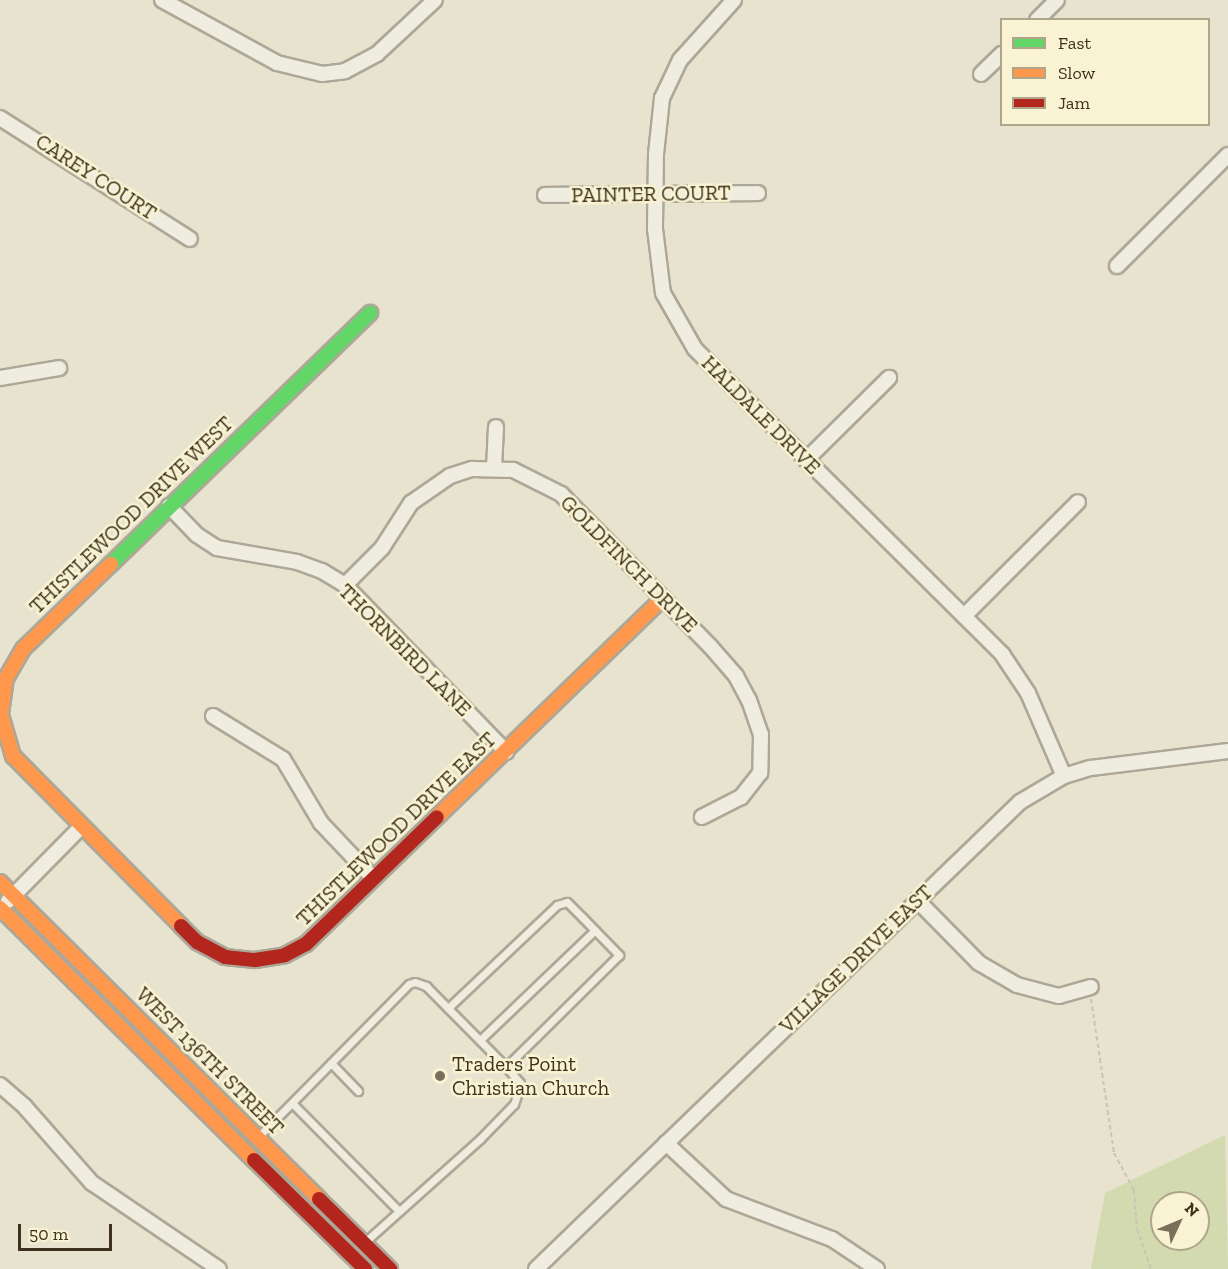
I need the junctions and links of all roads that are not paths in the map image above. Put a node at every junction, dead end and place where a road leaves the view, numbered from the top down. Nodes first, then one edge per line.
1 (162, 0) edge
2 (435, 0) edge
3 (734, 0) edge
4 (1057, 0) edge
5 (1039, 18) edge
6 (1000, 56) edge
7 (981, 74) dead end
8 (0, 118) edge
9 (1228, 155) edge
10 (758, 193) dead end
11 (656, 194) junction
12 (544, 195) dead end
13 (190, 239) dead end
14 (1117, 266) dead end
15 (370, 313) dead end
16 (59, 368) dead end
17 (0, 378) edge
18 (889, 378) dead end
19 (496, 427) dead end
20 (806, 460) junction
21 (494, 468) junction
22 (1078, 502) dead end
23 (169, 506) junction
24 (345, 585) junction
25 (663, 598) junction
26 (964, 616) junction
27 (213, 716) dead end
28 (506, 752) junction
29 (1228, 752) edge
30 (1064, 776) junction
31 (702, 818) dead end
32 (82, 826) junction
33 (373, 878) junction
34 (0, 882) edge
35 (917, 900) junction
36 (5, 903) edge
37 (595, 930) junction
38 (1091, 987) road end
39 (448, 1008) junction
40 (480, 1040) junction
41 (331, 1063) junction
42 (506, 1067) junction
43 (0, 1085) edge
44 (358, 1091) dead end
45 (292, 1103) junction
46 (258, 1137) junction
47 (666, 1143) junction
48 (245, 1151) junction
49 (399, 1211) junction
50 (364, 1242) junction
51 (351, 1255) junction
52 (219, 1269) edge
53 (365, 1269) edge
54 (390, 1269) edge
55 (537, 1269) edge
56 (878, 1269) edge

1 - 2 street
3 - 11 street, HALDALE DRIVE
4 - 5 street
6 - 7 street
8 - 13 street, CAREY COURT
9 - 14 street
10 - 11 street, PAINTER COURT
11 - 12 street, PAINTER COURT
11 - 20 street, HALDALE DRIVE
15 - 23 street, THISTLEWOOD DRIVE WEST
16 - 17 street
18 - 20 street
19 - 21 street
20 - 26 street, HALDALE DRIVE
21 - 24 street, GOLDFINCH DRIVE
21 - 25 street, GOLDFINCH DRIVE
22 - 26 street
23 - 24 street, THORNBIRD LANE
23 - 32 street, THISTLEWOOD DRIVE WEST
24 - 28 street, THORNBIRD LANE
25 - 28 street, THISTLEWOOD DRIVE EAST
25 - 31 street, GOLDFINCH DRIVE
26 - 30 street, HALDALE DRIVE
27 - 33 street
28 - 33 street, THISTLEWOOD DRIVE EAST
29 - 30 street, VILLAGE DRIVE EAST
30 - 35 street, VILLAGE DRIVE EAST
32 - 33 street, THISTLEWOOD DRIVE EAST
32 - 36 street
34 - 36 street, WEST 136TH STREET
35 - 38 street
35 - 47 street, VILLAGE DRIVE EAST
36 - 46 street, WEST 136TH STREET
36 - 48 street, WEST 136TH STREET
37 - 39 lane
37 - 40 lane
37 - 42 lane
39 - 40 lane
39 - 41 lane
40 - 42 lane
41 - 44 lane
41 - 45 lane
42 - 49 lane
43 - 52 street
45 - 46 lane
45 - 49 lane
46 - 48 lane
46 - 50 street, WEST 136TH STREET
47 - 55 street, VILLAGE DRIVE EAST
47 - 56 street
48 - 51 street, WEST 136TH STREET
49 - 50 lane
50 - 51 lane
50 - 54 street, WEST 136TH STREET
51 - 53 street, WEST 136TH STREET

